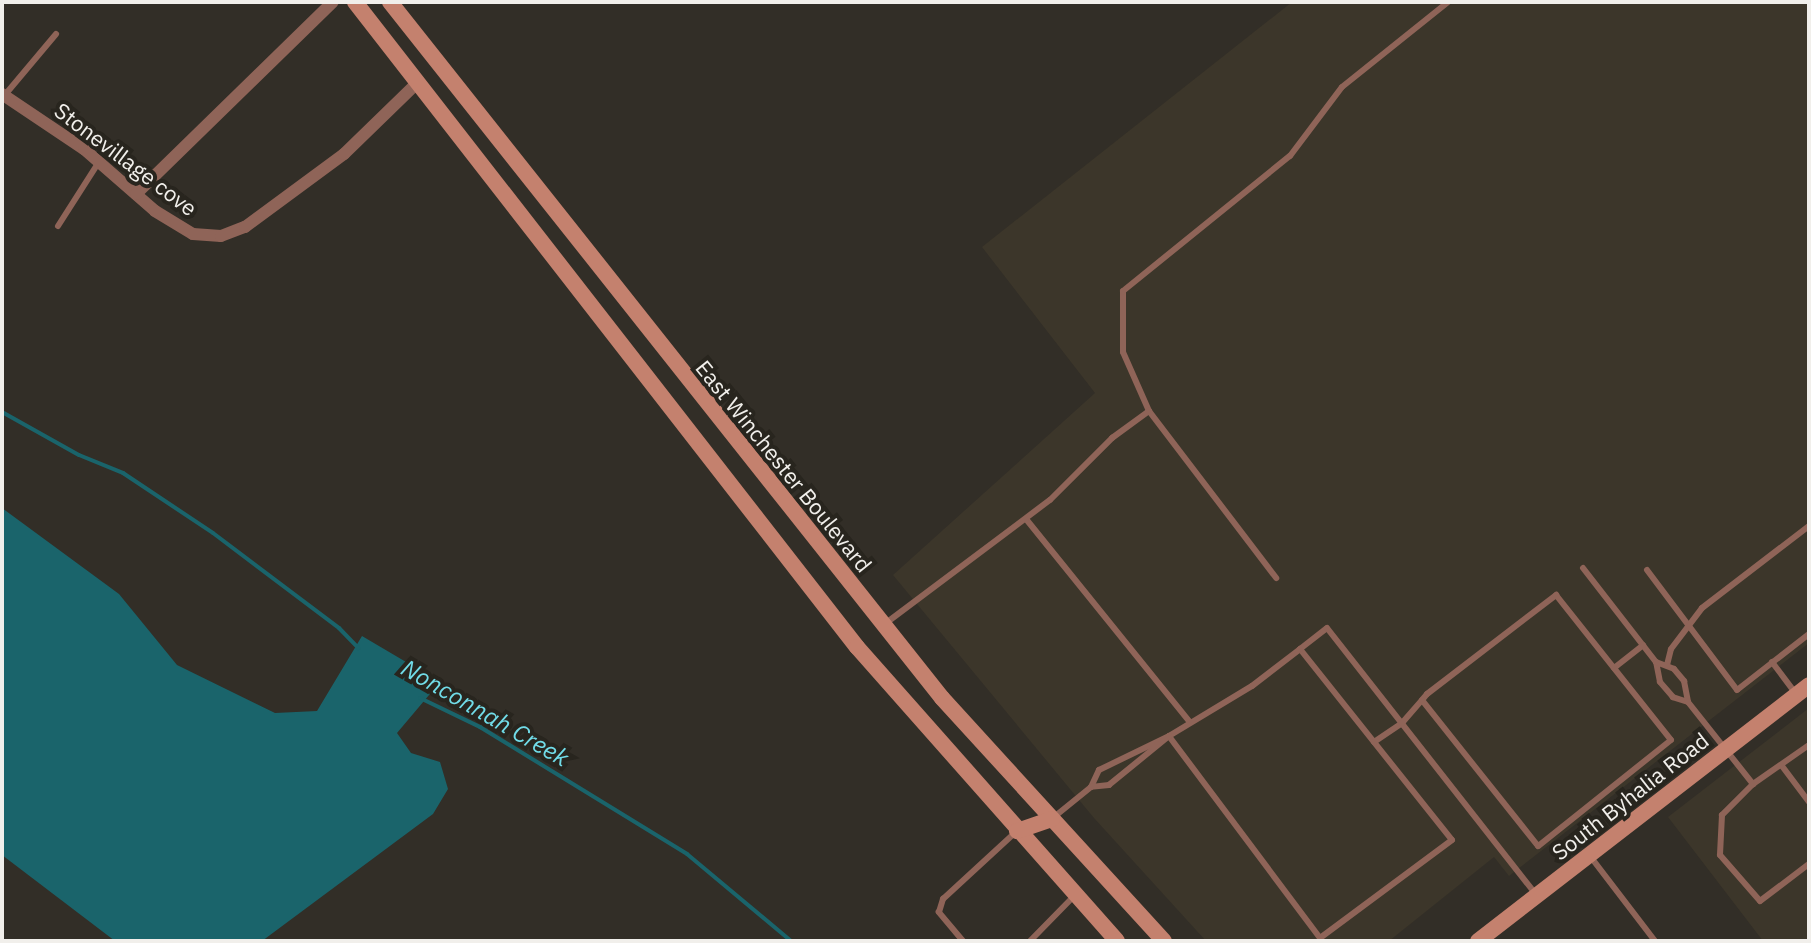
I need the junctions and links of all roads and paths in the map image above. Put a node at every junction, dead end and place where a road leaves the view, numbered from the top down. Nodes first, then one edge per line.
1 (333, 2) edge
2 (355, 2) edge
3 (390, 2) edge
4 (1448, 2) edge
5 (56, 34) dead end
6 (418, 82) junction
7 (3, 95) edge
8 (99, 162) junction
9 (136, 194) junction
10 (58, 226) dead end
11 (1149, 411) junction
12 (1026, 519) junction
13 (1809, 526) edge
14 (1583, 568) dead end
15 (1647, 570) dead end
16 (1276, 578) dead end
17 (883, 626) junction
18 (1689, 626) junction
19 (1809, 634) edge
20 (1643, 645) junction
21 (1300, 649) junction
22 (1656, 662) junction
23 (1772, 662) junction
24 (1667, 665) junction
25 (1614, 668) junction
26 (1803, 690) edge
27 (1422, 700) junction
28 (1688, 702) junction
29 (1190, 722) junction
30 (1402, 723) junction
31 (1169, 736) junction
32 (1374, 742) junction
33 (1809, 745) edge
34 (1725, 750) junction
35 (1782, 766) junction
36 (1753, 784) junction
37 (1091, 787) junction
38 (1809, 802) edge
39 (1052, 819) junction
40 (1017, 831) junction
41 (1590, 856) junction
42 (1809, 864) edge
43 (1075, 895) junction
44 (1537, 896) junction
45 (1101, 924) junction
46 (963, 941) edge
47 (1030, 941) edge
48 (1109, 941) edge
49 (1117, 941) edge
50 (1126, 941) edge
51 (1164, 941) edge
52 (1478, 941) edge
53 (1655, 941) edge

1 - 9 street
2 - 6 main road
3 - 17 main road, East Winchester Boulevard
4 - 11 lane
5 - 7 lane
6 - 9 street, Stonevillage cove
6 - 40 main road
7 - 8 street, Stonevillage cove
8 - 9 street, Stonevillage cove
8 - 10 lane
11 - 12 lane
11 - 16 lane
12 - 17 lane
12 - 29 lane
13 - 18 lane
14 - 20 lane
15 - 18 lane
17 - 39 main road, East Winchester Boulevard
18 - 23 lane
18 - 24 lane
19 - 23 lane
20 - 22 lane
20 - 25 lane
21 - 29 lane
21 - 30 lane
21 - 32 lane
22 - 24 lane
22 - 28 lane
23 - 26 lane
24 - 28 lane
25 - 27 lane
25 - 27 lane
26 - 34 main road, South Byhalia Road
27 - 30 lane
28 - 34 lane
29 - 31 lane
30 - 32 lane
30 - 44 lane
31 - 32 lane
31 - 37 lane
31 - 37 lane
33 - 35 lane
34 - 36 lane
34 - 41 main road, South Byhalia Road
35 - 36 lane
35 - 38 lane
36 - 42 lane
37 - 39 lane
39 - 40 main road
39 - 51 main road, East Winchester Boulevard
40 - 43 main road
40 - 46 lane
41 - 44 main road, South Byhalia Road
41 - 53 lane
43 - 45 main road
43 - 47 lane
44 - 52 main road, South Byhalia Road
45 - 48 main road
45 - 49 main road
45 - 50 main road

